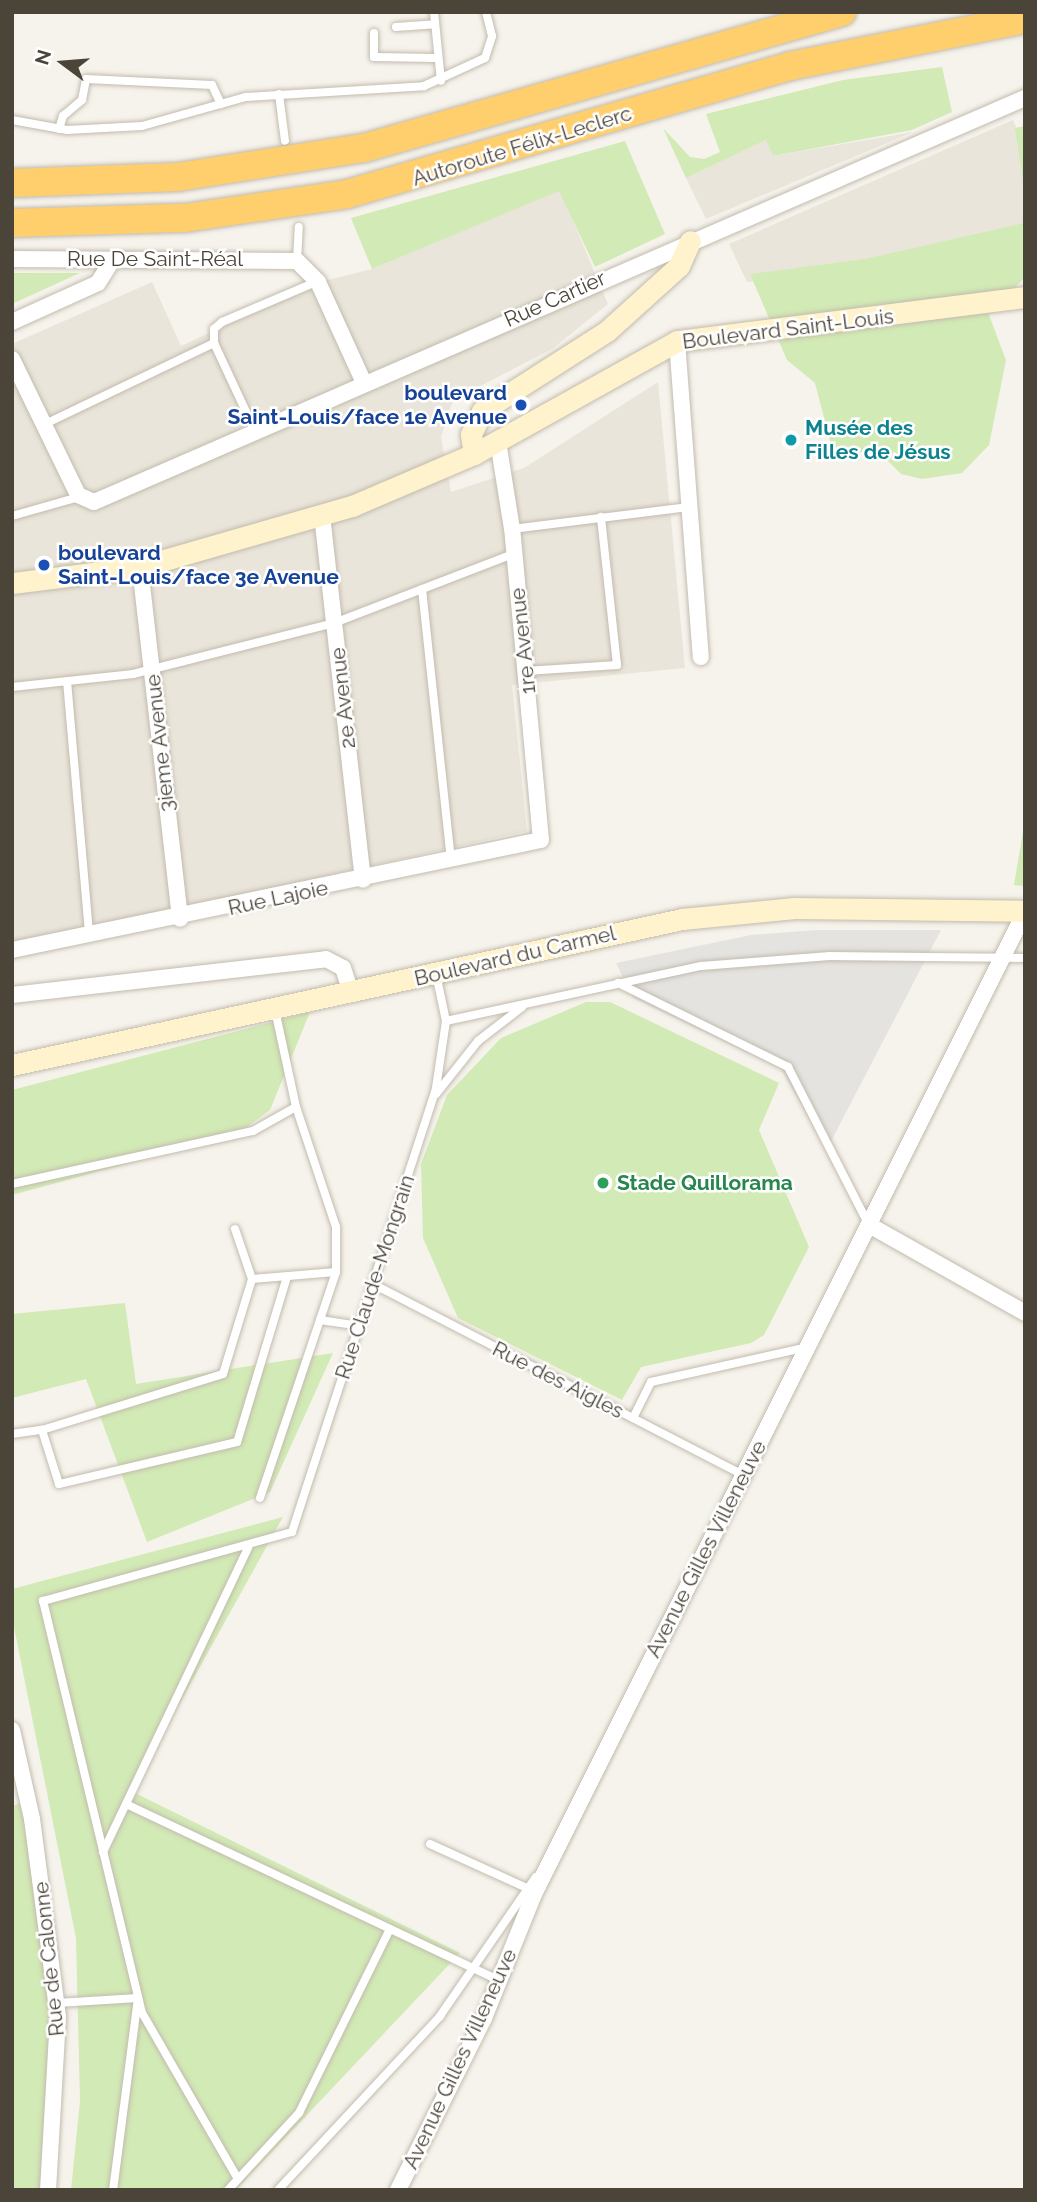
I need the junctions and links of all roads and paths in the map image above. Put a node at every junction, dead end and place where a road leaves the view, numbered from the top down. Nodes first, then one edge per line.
1 (434, 12) edge
2 (486, 12) edge
3 (842, 12) edge
4 (1025, 19) edge
5 (435, 24) junction
6 (396, 27) dead end
7 (374, 33) dead end
8 (1025, 37) edge
9 (914, 38) junction
10 (436, 58) junction
11 (441, 81) junction
12 (279, 94) junction
13 (1025, 98) edge
14 (221, 104) junction
15 (12, 120) edge
16 (59, 129) junction
17 (285, 141) dead end
18 (12, 183) edge
19 (12, 223) edge
20 (299, 228) dead end
21 (690, 241) junction
22 (12, 260) edge
23 (112, 261) junction
24 (297, 261) junction
25 (318, 281) junction
26 (1025, 297) edge
27 (12, 322) edge
28 (677, 341) junction
29 (214, 343) junction
30 (12, 359) edge
31 (364, 383) junction
32 (43, 425) junction
33 (255, 431) junction
34 (498, 442) junction
35 (474, 454) junction
36 (83, 500) junction
37 (689, 507) junction
38 (322, 515) junction
39 (12, 516) edge
40 (601, 517) junction
41 (512, 529) junction
42 (513, 554) junction
43 (140, 567) junction
44 (12, 583) edge
45 (422, 589) junction
46 (334, 623) junction
47 (701, 657) dead end
48 (152, 670) junction
49 (526, 671) junction
50 (66, 681) junction
51 (12, 687) edge
52 (541, 840) joint
53 (452, 863) junction
54 (363, 880) junction
55 (1025, 912) edge
56 (180, 919) junction
57 (89, 935) junction
58 (12, 950) edge
59 (1025, 958) edge
60 (1003, 960) junction
61 (436, 974) junction
62 (618, 983) junction
63 (351, 993) junction
64 (12, 995) edge
65 (531, 1002) junction
66 (275, 1010) junction
67 (446, 1021) junction
68 (12, 1065) edge
69 (430, 1104) junction
70 (296, 1107) junction
71 (12, 1184) edge
72 (869, 1225) junction
73 (235, 1229) dead end
74 (336, 1272) junction
75 (252, 1279) junction
76 (286, 1280) junction
77 (373, 1284) junction
78 (1025, 1313) edge
79 (320, 1320) junction
80 (360, 1326) junction
81 (807, 1347) junction
82 (633, 1418) junction
83 (42, 1430) junction
84 (12, 1434) edge
85 (743, 1475) junction
86 (260, 1498) dead end
87 (248, 1548) junction
88 (12, 1730) edge
89 (126, 1804) junction
90 (430, 1844) dead end
91 (103, 1853) junction
92 (531, 1890) junction
93 (390, 1928) junction
94 (473, 1969) junction
95 (498, 1980) junction
96 (138, 1998) junction
97 (57, 2003) junction
98 (238, 2179) junction
99 (48, 2190) edge
100 (113, 2190) edge
101 (228, 2190) edge
102 (278, 2190) edge
103 (398, 2190) edge

1 - 5 lane
2 - 11 lane
3 - 18 highway, Autoroute Félix-Leclerc
4 - 9 highway, Autoroute Félix-Leclerc
5 - 6 lane
5 - 10 lane
7 - 10 lane
8 - 9 highway
9 - 19 highway, Autoroute Félix-Leclerc
10 - 11 lane
11 - 12 lane
12 - 14 lane
12 - 17 lane
13 - 21 street, Rue Cartier
14 - 16 lane
14 - 16 lane
15 - 16 lane
20 - 24 lane
21 - 31 street, Rue Cartier
21 - 35 street
22 - 23 street, Rue De Saint-Réal
23 - 24 street, Rue De Saint-Réal
23 - 27 street
24 - 25 street
25 - 29 lane
25 - 31 street
26 - 28 street, Boulevard Saint-Louis
28 - 34 street, Boulevard Saint-Louis
28 - 37 street
29 - 32 lane
29 - 33 lane
30 - 32 street
31 - 33 street, Rue Cartier
32 - 36 street
33 - 36 street, Rue Cartier
34 - 35 street, Boulevard Saint-Louis
34 - 41 street, 1re Avenue
35 - 38 street, Boulevard Saint-Louis
36 - 39 lane
37 - 40 lane
37 - 47 street
38 - 43 street, Boulevard Saint-Louis
38 - 46 street, 2e Avenue
40 - 41 lane
40 - 49 lane
41 - 42 street, 1re Avenue
42 - 45 lane
42 - 49 street, 1re Avenue
43 - 44 street, Boulevard Saint-Louis
43 - 48 street, 3ieme Avenue
45 - 46 lane
45 - 53 lane
46 - 48 lane
46 - 54 street, 2e Avenue
48 - 50 lane
48 - 56 street, 3ieme Avenue
49 - 52 street, 1re Avenue
50 - 51 lane
50 - 57 lane
52 - 53 street, Rue Lajoie
53 - 54 street, Rue Lajoie
54 - 56 street, Rue Lajoie
55 - 60 street, Avenue Gilles Villeneuve
55 - 61 street, Boulevard du Carmel
56 - 57 street, Rue Lajoie
57 - 58 street, Rue Lajoie
59 - 60 lane
60 - 62 lane
60 - 72 street, Avenue Gilles Villeneuve
61 - 63 street, Boulevard du Carmel
61 - 67 lane
62 - 65 lane
62 - 72 lane
63 - 64 street
63 - 66 street, Boulevard du Carmel
65 - 67 lane
65 - 69 lane
66 - 68 street, Boulevard du Carmel
66 - 70 lane
67 - 69 lane, Rue Claude-Mongrain
69 - 77 lane, Rue Claude-Mongrain
70 - 71 lane
70 - 74 lane
72 - 78 street
72 - 81 street, Avenue Gilles Villeneuve
73 - 75 lane
74 - 76 lane
74 - 79 lane
75 - 76 lane
75 - 83 lane
76 - 83 lane
77 - 80 lane, Rue Claude-Mongrain
77 - 82 lane, Rue des Aigles
79 - 80 lane
79 - 86 lane
80 - 87 lane, Rue Claude-Mongrain
81 - 82 lane
81 - 85 street, Avenue Gilles Villeneuve
82 - 85 lane, Rue des Aigles
83 - 84 lane
85 - 92 street, Avenue Gilles Villeneuve
87 - 89 lane
87 - 91 lane
88 - 97 street, Rue de Calonne
89 - 91 lane
89 - 93 lane
90 - 92 lane
91 - 96 lane
92 - 94 lane
92 - 95 street, Avenue Gilles Villeneuve
93 - 94 lane
93 - 98 lane
94 - 95 lane
94 - 102 lane
95 - 103 street, Avenue Gilles Villeneuve
96 - 97 lane
96 - 98 lane
96 - 100 lane
97 - 99 street, Rue de Calonne
98 - 101 lane

